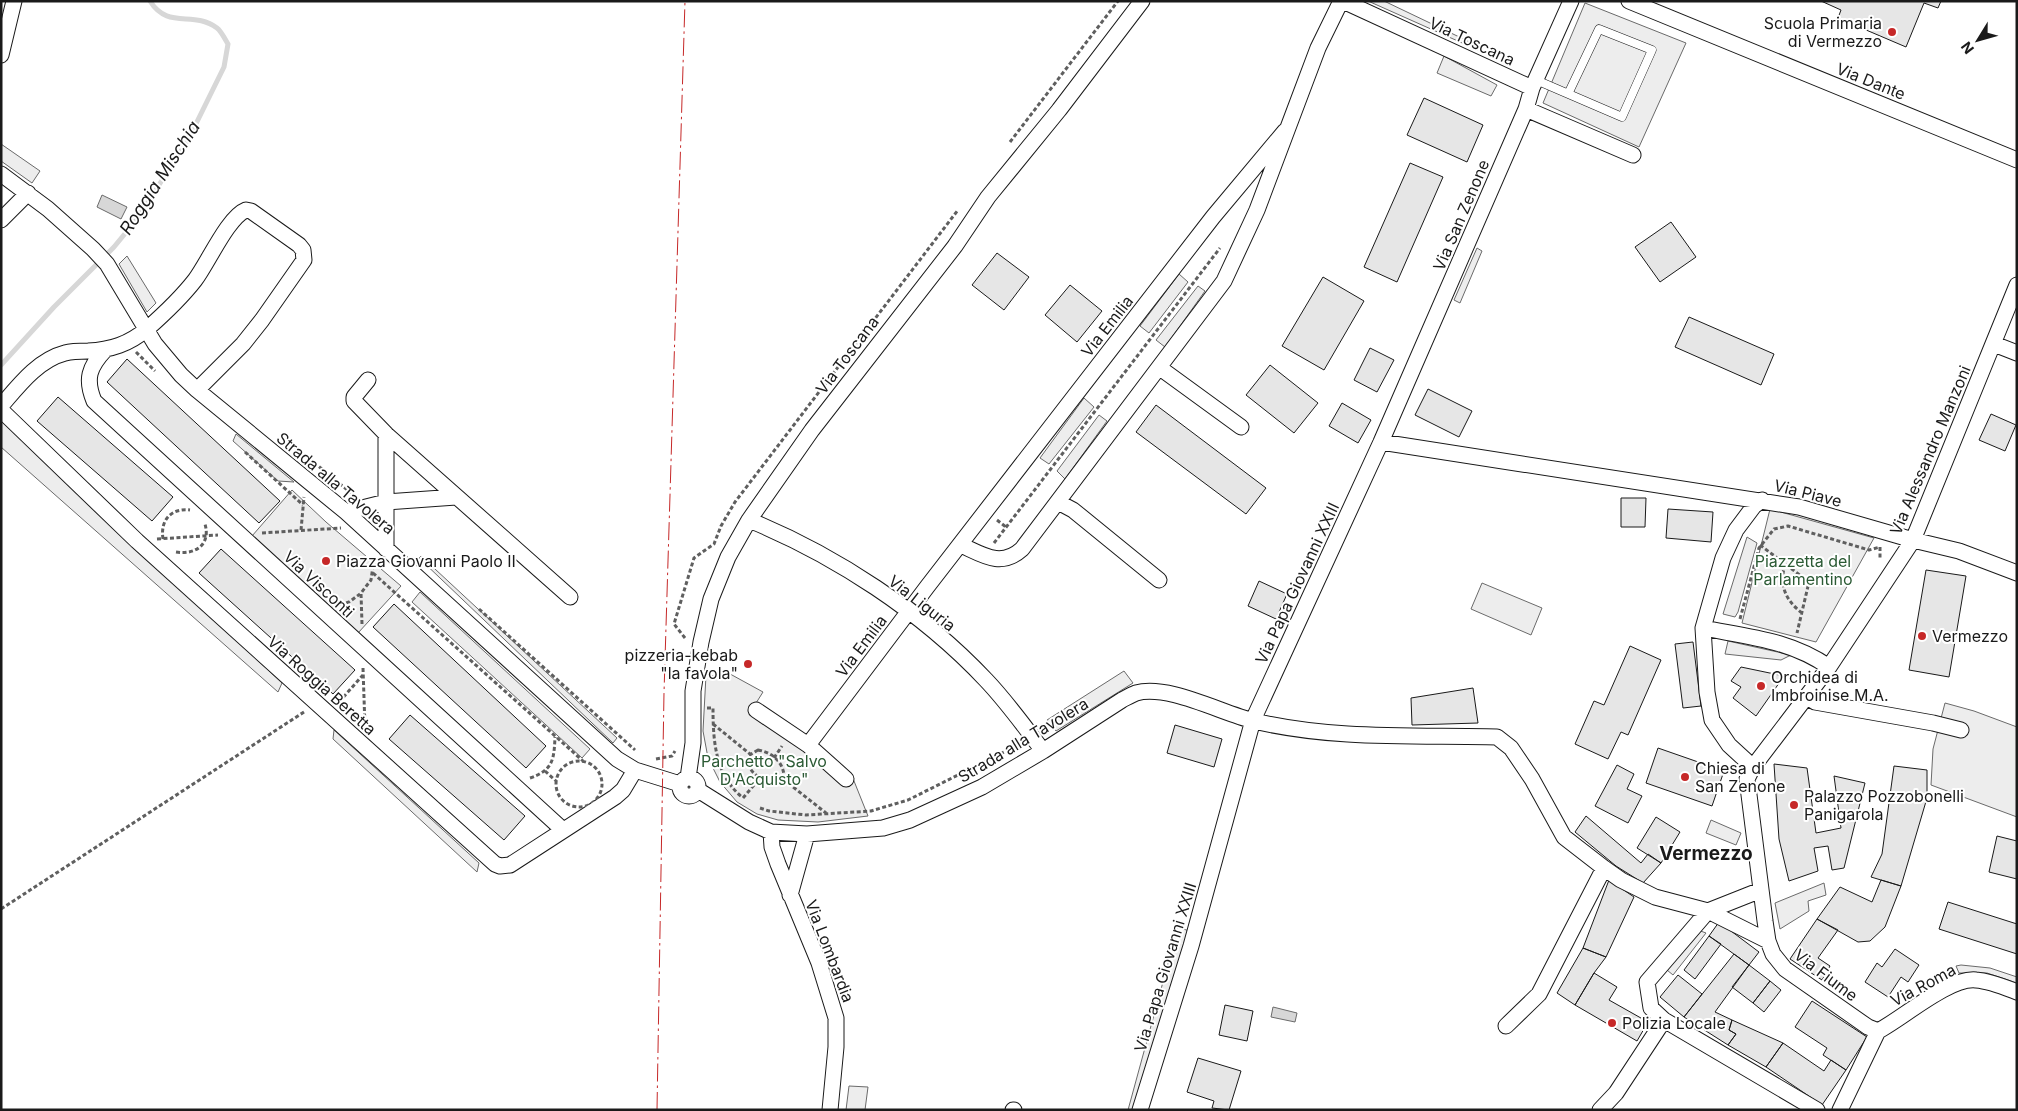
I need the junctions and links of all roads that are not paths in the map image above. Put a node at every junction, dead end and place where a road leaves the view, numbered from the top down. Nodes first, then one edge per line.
1 (14, 1) edge
2 (1142, 1) edge
3 (1342, 1) edge
4 (1571, 1) edge
5 (1629, 1) edge
6 (1, 55) edge
7 (1534, 84) junction
8 (1569, 92) junction
9 (1526, 109) junction
10 (1285, 131) junction
11 (1633, 155) dead end
12 (2017, 160) edge
13 (1, 174) edge
14 (28, 193) junction
15 (1, 220) edge
16 (2017, 285) edge
17 (146, 330) junction
18 (1994, 344) junction
19 (104, 350) junction
20 (2017, 353) edge
21 (1160, 368) junction
22 (368, 380) dead end
23 (197, 390) junction
24 (1, 406) edge
25 (1, 410) edge
26 (1241, 427) dead end
27 (386, 434) junction
28 (1382, 442) junction
29 (456, 497) junction
30 (1762, 500) junction
31 (386, 502) junction
32 (1058, 502) junction
33 (346, 512) junction
34 (748, 520) junction
35 (1912, 540) junction
36 (961, 545) junction
37 (386, 549) junction
38 (2017, 573) edge
39 (1159, 580) dead end
40 (570, 597) dead end
41 (909, 610) junction
42 (1703, 628) junction
43 (1829, 666) junction
44 (1807, 697) junction
45 (756, 710) dead end
46 (1254, 720) junction
47 (1961, 730) dead end
48 (808, 745) junction
49 (1043, 751) junction
50 (1753, 766) junction
51 (635, 770) junction
52 (846, 778) dead end
53 (684, 781) junction
54 (563, 830) junction
55 (771, 832) junction
56 (807, 834) junction
57 (1604, 868) junction
58 (1761, 890) junction
59 (790, 895) junction
60 (1708, 911) junction
61 (1768, 941) junction
62 (2017, 992) edge
63 (1664, 1020) junction
64 (1506, 1026) dead end
65 (1878, 1031) junction
66 (1141, 1109) edge
67 (830, 1110) edge
68 (1600, 1110) edge
69 (1817, 1110) edge
70 (1840, 1110) edge

1 - 6 street
2 - 34 street, Via Toscana
3 - 7 street, Via Toscana
3 - 10 street, Via Emilia
4 - 7 street, Via San Zenone
5 - 12 street, Via Dante
7 - 8 lane
7 - 9 street, Via San Zenone
8 - 8 lane
9 - 11 street
9 - 28 street, Via San Zenone
10 - 21 street, Via Emilia
10 - 36 street, Via Emilia
13 - 14 street, Strada alla Tavolera
14 - 15 street
14 - 17 street, Strada alla Tavolera
16 - 18 street, Via Alessandro Manzoni
17 - 19 street
17 - 23 street, Strada alla Tavolera
17 - 23 street
18 - 20 street
18 - 35 street, Via Alessandro Manzoni
19 - 24 street
19 - 54 street, Via Visconti
21 - 26 street
21 - 32 street, Via Emilia
22 - 27 street
23 - 33 street, Strada alla Tavolera
25 - 54 street, Via Roggia Beretta
27 - 29 street
27 - 31 street
28 - 30 street
28 - 46 street, Via Papa Giovanni XXIII
29 - 31 street
29 - 40 street
30 - 35 street, Via Piave
30 - 42 street, Via Piave
31 - 33 street
31 - 37 street
32 - 36 street, Via Emilia
32 - 39 street
33 - 37 street, Strada alla Tavolera
34 - 41 street, Via Liguria
34 - 53 street, Via Toscana
35 - 38 street, Via Piave
35 - 43 street, Via Alessandro Manzoni
36 - 41 street, Via Emilia
37 - 51 street, Strada alla Tavolera
41 - 48 street, Via Emilia
41 - 49 street, Via Liguria
42 - 43 street
42 - 50 street, Via Piave
43 - 44 street, Via Alessandro Manzoni
44 - 47 street
44 - 50 street, Via Alessandro Manzoni
45 - 48 street
46 - 49 street, Strada alla Tavolera
46 - 57 street, Strada alla Tavolera
46 - 66 street, Via Papa Giovanni XXIII
48 - 52 street
49 - 56 street, Strada alla Tavolera
50 - 58 street
51 - 53 street, Strada alla Tavolera
51 - 54 street, Via Roggia Beretta
53 - 55 street, Strada alla Tavolera
55 - 56 street, Strada alla Tavolera
55 - 59 street, Via Lombardia
56 - 59 street
57 - 60 street, Strada alla Tavolera
57 - 64 street
58 - 60 street
58 - 61 street
59 - 67 street, Via Lombardia
60 - 61 street
60 - 63 street
61 - 65 street, Via Fiume
62 - 65 street, Via Roma
63 - 68 street
63 - 69 street
65 - 70 street

